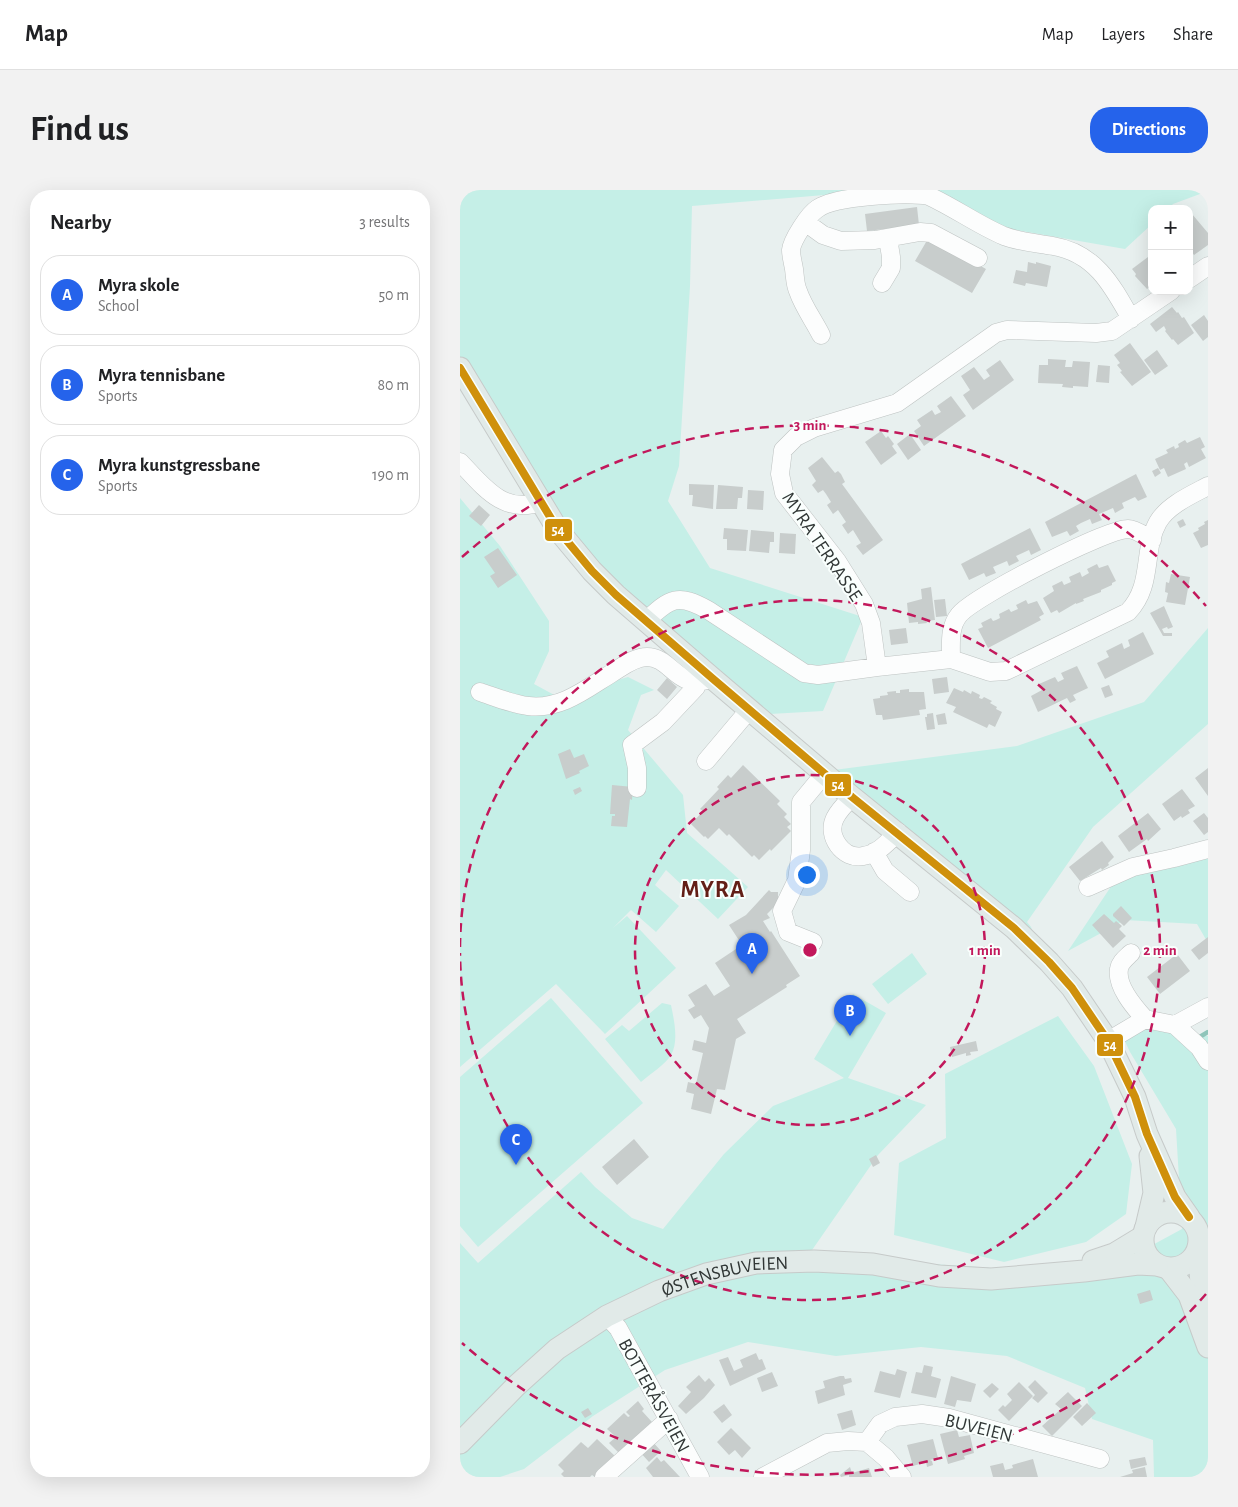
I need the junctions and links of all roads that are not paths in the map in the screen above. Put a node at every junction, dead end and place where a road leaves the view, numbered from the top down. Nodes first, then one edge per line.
1 (805, 222) junction
2 (888, 238) junction
3 (978, 258) dead end
4 (1208, 266) edge
5 (1193, 276) edge
6 (882, 283) dead end
7 (1165, 295) edge
8 (1131, 319) junction
9 (821, 335) dead end
10 (460, 368) edge
11 (460, 462) edge
12 (1208, 486) edge
13 (541, 502) junction
14 (1152, 540) junction
15 (646, 620) junction
16 (951, 659) junction
17 (877, 666) junction
18 (705, 681) junction
19 (480, 692) dead end
20 (749, 710) junction
21 (706, 761) dead end
22 (825, 774) junction
23 (637, 788) dead end
24 (852, 797) junction
25 (898, 832) junction
26 (1208, 849) edge
27 (874, 852) junction
28 (1088, 887) dead end
29 (910, 892) dead end
30 (813, 942) dead end
31 (1131, 953) dead end
32 (1208, 1007) edge
33 (1145, 1019) junction
34 (1175, 1025) junction
35 (1108, 1041) junction
36 (1208, 1061) edge
37 (1147, 1134) junction
38 (1189, 1217) junction
39 (1144, 1232) junction
40 (1198, 1249) junction
41 (1163, 1267) junction
42 (1044, 1275) junction
43 (607, 1316) junction
44 (1208, 1325) edge
45 (1208, 1347) edge
46 (669, 1419) junction
47 (866, 1442) junction
48 (460, 1443) edge
49 (1100, 1459) dead end
50 (604, 1477) edge
51 (700, 1477) edge
52 (763, 1477) edge
53 (902, 1477) edge

1 - 2 street
1 - 8 street
1 - 9 street
2 - 3 street
2 - 6 street
4 - 5 street
7 - 8 street, MYRA TERRASSE
8 - 17 street, MYRA TERRASSE
10 - 13 main road
11 - 13 street
12 - 14 street
13 - 15 main road
14 - 16 street
14 - 16 street
15 - 17 street
15 - 18 main road
16 - 17 street
18 - 19 street
18 - 20 main road
18 - 23 street
20 - 21 street
20 - 22 main road
22 - 24 main road
22 - 30 street
24 - 25 main road
24 - 27 street
25 - 27 street
25 - 35 main road
26 - 28 street
27 - 29 street
31 - 33 street
32 - 34 street
33 - 34 street
33 - 35 street
34 - 36 street
35 - 37 main road
37 - 38 main road
37 - 39 main road
38 - 39 main road
38 - 40 main road
39 - 41 main road
39 - 42 main road, ØSTENSBUVEIEN
40 - 41 main road
40 - 44 main road
41 - 42 main road, ØSTENSBUVEIEN
41 - 45 main road
42 - 43 main road, ØSTENSBUVEIEN
43 - 46 street, BOTTERÅSVEIEN
43 - 48 main road, ØSTENSBUVEIEN
46 - 50 street
46 - 51 street, BOTTERÅSVEIEN
47 - 49 street, BUVEIEN
47 - 52 street
47 - 53 street

